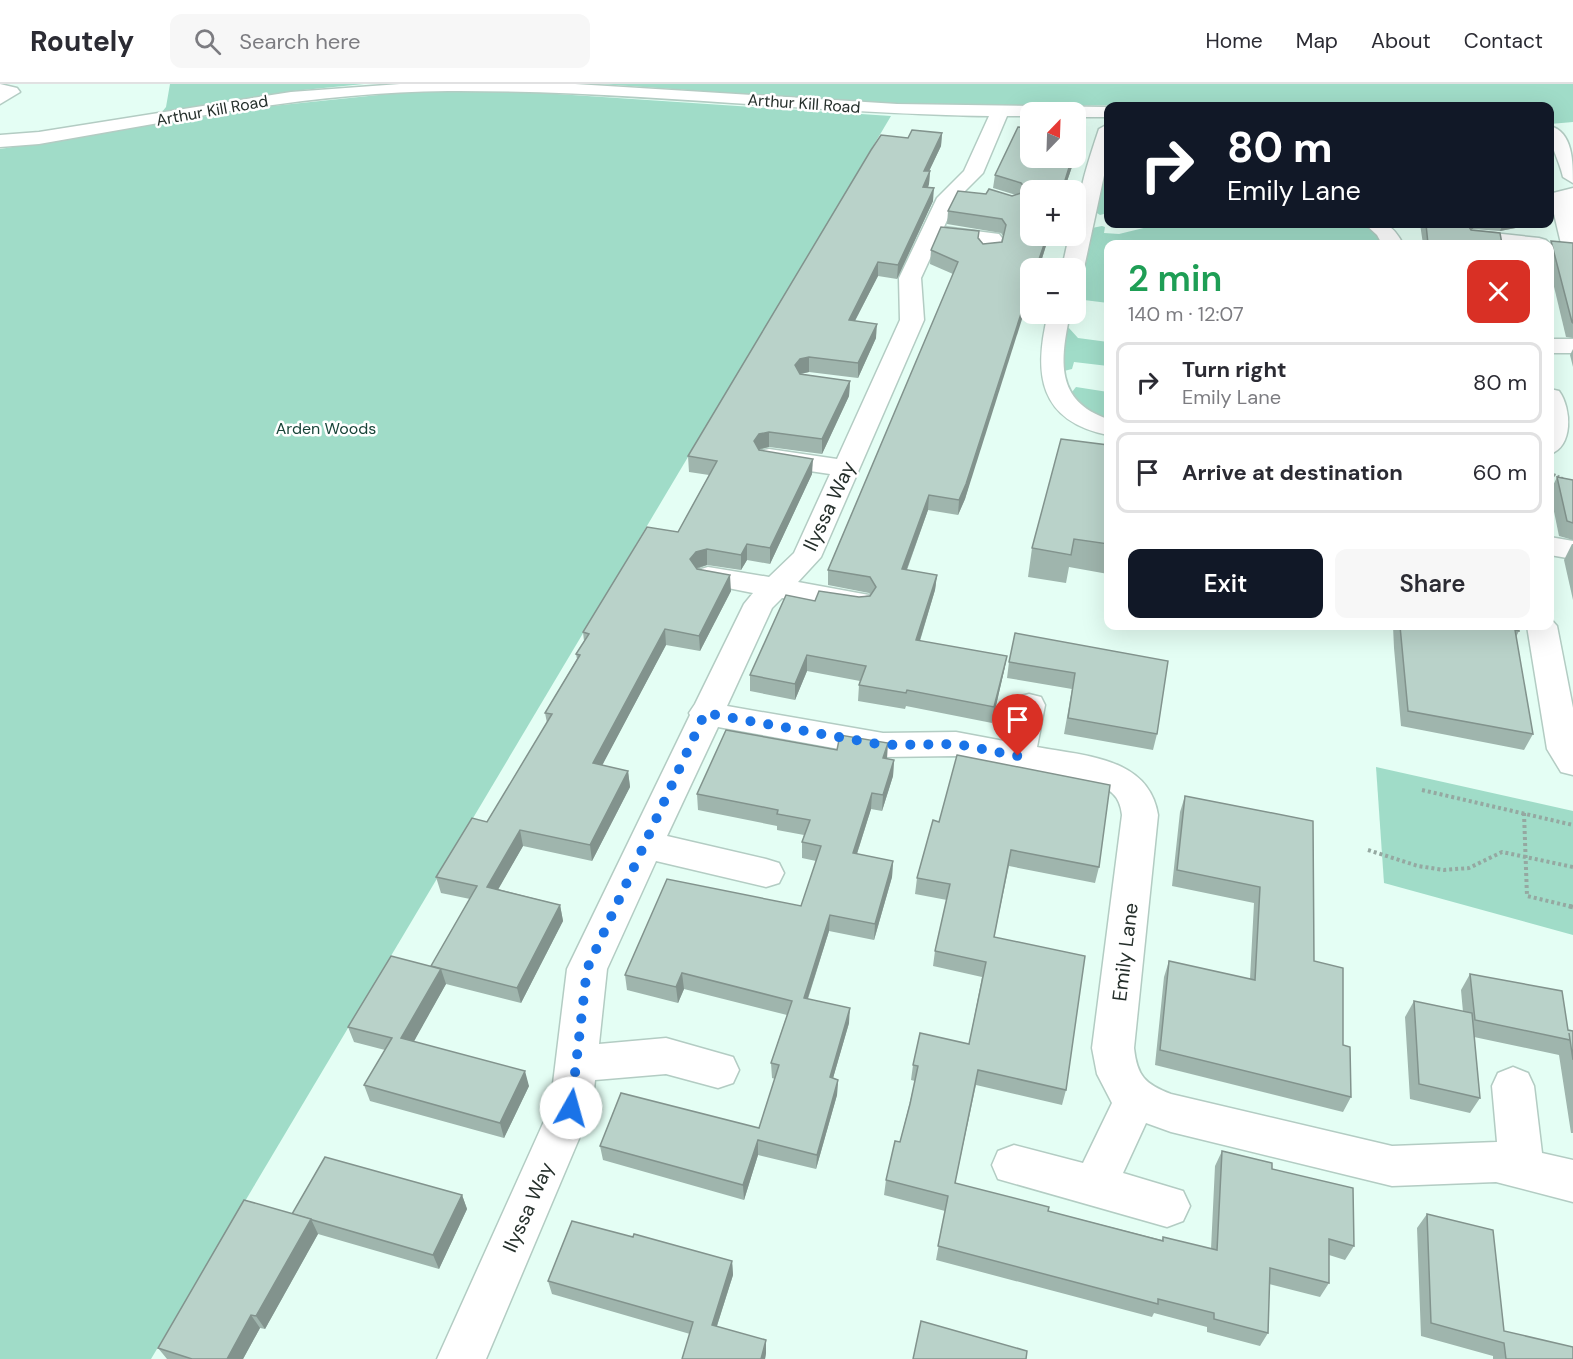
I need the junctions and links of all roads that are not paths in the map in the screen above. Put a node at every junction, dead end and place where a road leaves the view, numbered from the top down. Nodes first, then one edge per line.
1 (0, 88) edge
2 (0, 99) edge
3 (1000, 112) junction
4 (1104, 120) edge
5 (1573, 129) edge
6 (1554, 131) edge
7 (1104, 132) edge
8 (1554, 138) edge
9 (0, 141) edge
10 (1563, 153) edge
11 (1573, 177) edge
12 (1554, 191) edge
13 (1573, 194) edge
14 (1380, 228) edge
15 (931, 231) junction
16 (1474, 237) edge
17 (1390, 240) edge
18 (1502, 240) edge
19 (1554, 246) edge
20 (1573, 248) edge
21 (990, 250) edge
22 (1075, 258) edge
23 (1057, 324) edge
24 (1554, 417) edge
25 (1104, 425) edge
26 (1554, 441) edge
27 (769, 457) edge
28 (846, 468) junction
29 (1554, 547) edge
30 (1573, 550) edge
31 (708, 576) edge
32 (776, 588) junction
33 (858, 602) edge
34 (1554, 643) edge
35 (1029, 705) dead end
36 (705, 713) junction
37 (1018, 756) junction
38 (1573, 763) edge
39 (645, 845) junction
40 (766, 873) dead end
41 (576, 1064) junction
42 (718, 1070) dead end
43 (1513, 1086) dead end
44 (1136, 1100) junction
45 (1014, 1165) dead end
46 (1522, 1168) junction
47 (1573, 1181) edge
48 (1095, 1186) junction
49 (1167, 1206) dead end
50 (461, 1359) edge

1 - 2 street
3 - 4 street, Arthur Kill Road
3 - 9 street, Arthur Kill Road
3 - 15 street, Ilyssa Way
5 - 6 street
7 - 22 street
8 - 10 street
10 - 11 street
12 - 13 street
13 - 20 street
14 - 17 street
15 - 21 street
15 - 28 street, Ilyssa Way
16 - 18 street
19 - 20 street
23 - 25 street
24 - 26 street
27 - 28 street
28 - 32 street, Ilyssa Way
29 - 30 street
31 - 32 street
32 - 33 street
32 - 36 street, Ilyssa Way
34 - 38 street
35 - 37 street
36 - 37 street, Emily Lane
36 - 39 street, Ilyssa Way
37 - 44 street, Emily Lane
39 - 40 street
39 - 41 street, Ilyssa Way
41 - 42 street
41 - 50 street, Ilyssa Way
43 - 46 street
44 - 46 street
44 - 48 street
45 - 48 street
46 - 47 street
48 - 49 street

